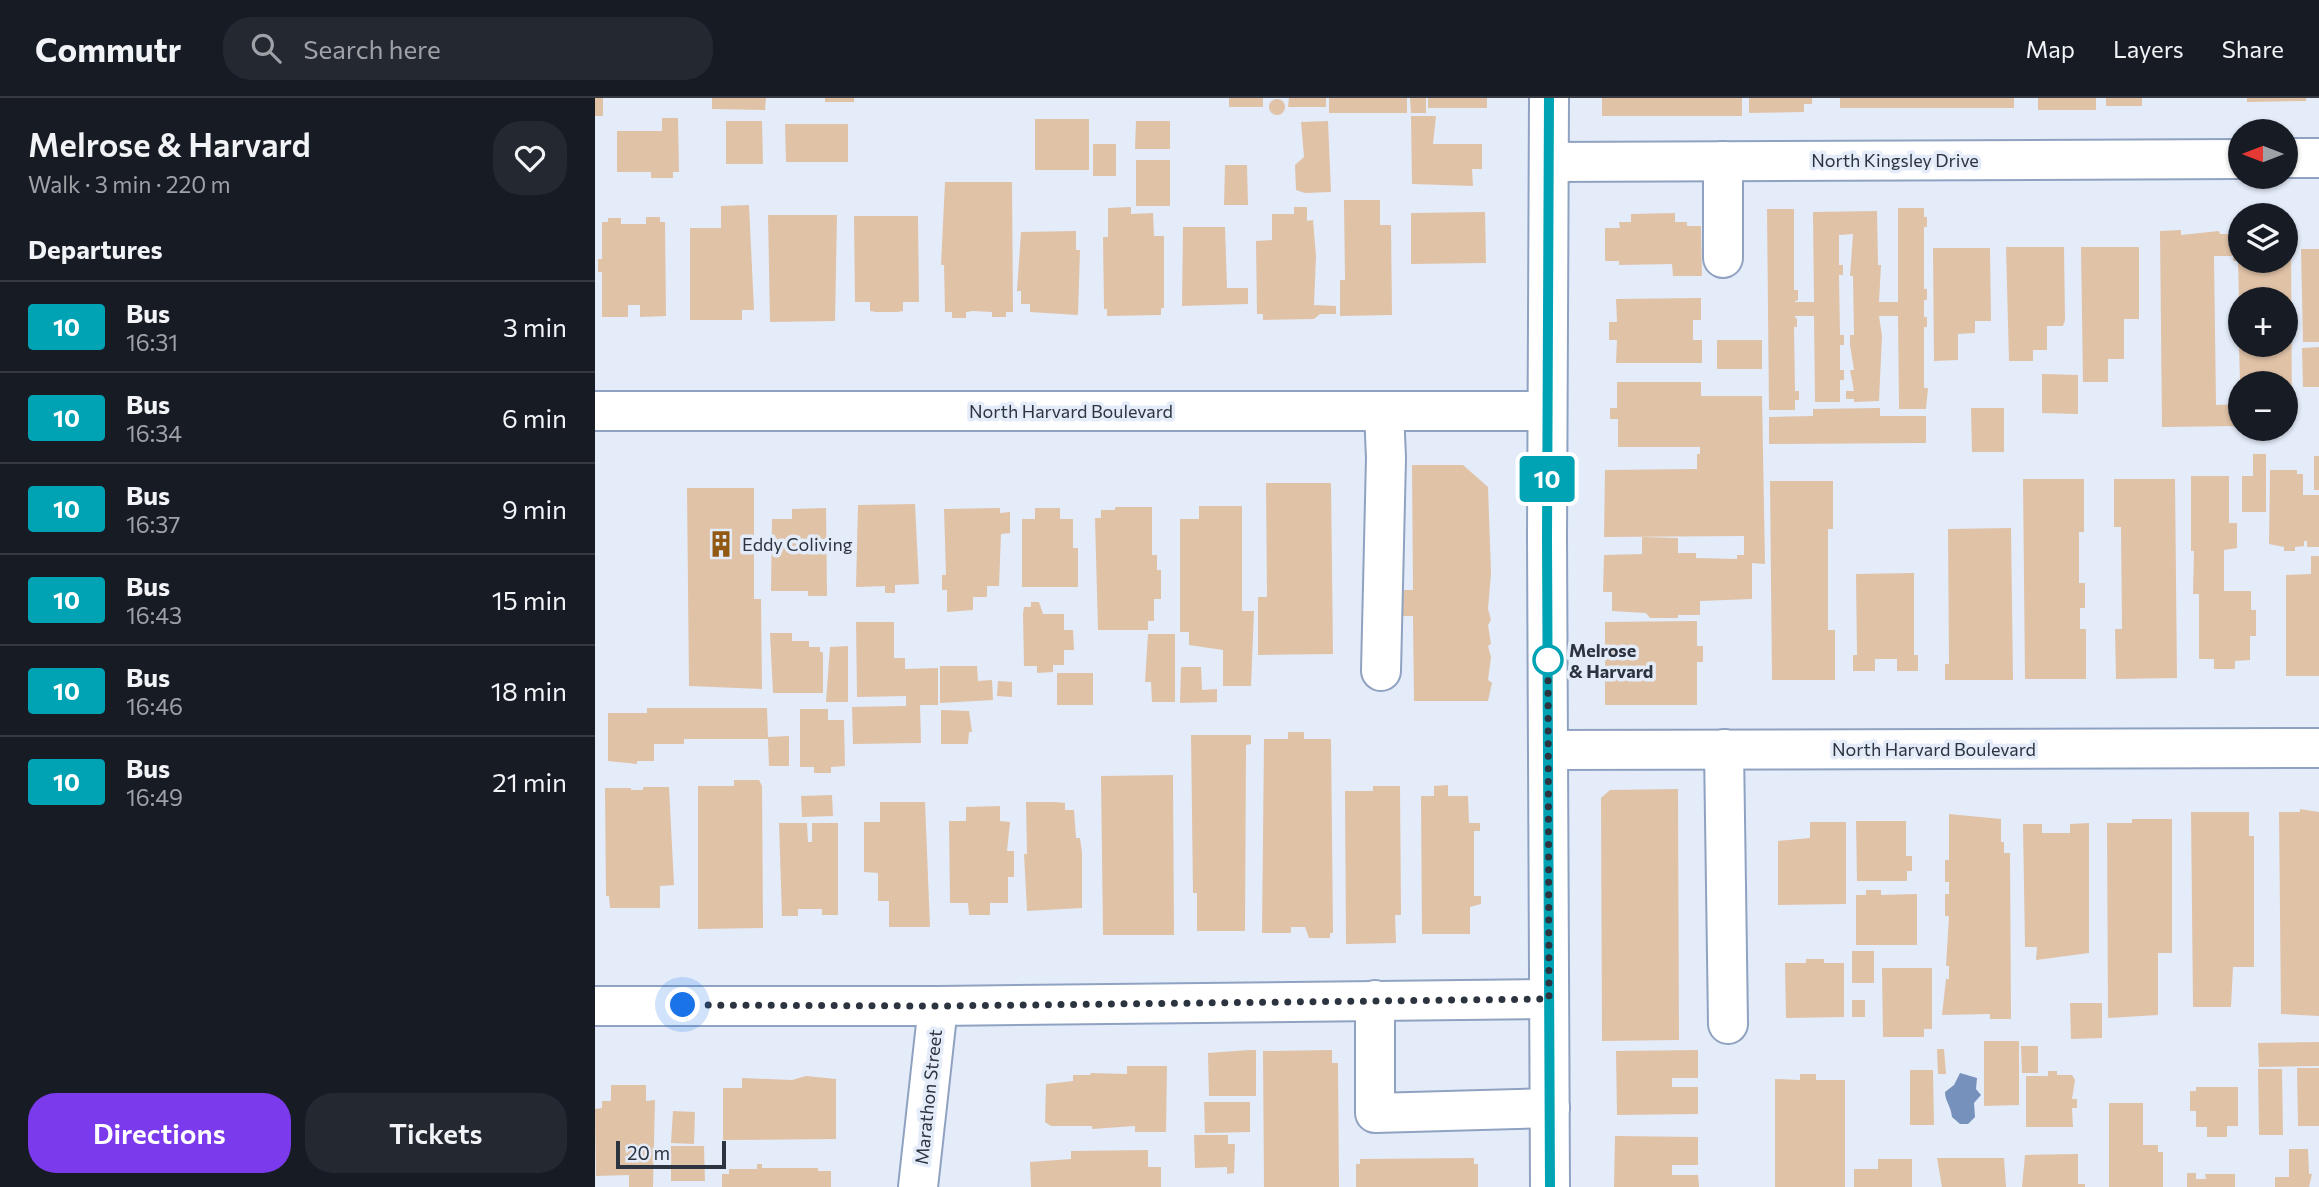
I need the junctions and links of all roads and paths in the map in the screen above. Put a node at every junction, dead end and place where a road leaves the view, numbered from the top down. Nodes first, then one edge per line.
1 (1549, 98) edge
2 (2319, 158) edge
3 (2228, 159) edge
4 (2298, 159) edge
5 (1723, 161) junction
6 (1549, 162) junction
7 (1723, 258) dead end
8 (595, 411) edge
9 (1384, 411) junction
10 (1547, 411) junction
11 (1381, 671) dead end
12 (2319, 748) edge
13 (1724, 749) junction
14 (1550, 750) junction
15 (1549, 999) junction
16 (1375, 1000) junction
17 (595, 1006) edge
18 (938, 1006) junction
19 (1728, 1024) dead end
20 (1550, 1108) junction
21 (918, 1187) edge
22 (1550, 1187) edge

1 - 6 street
2 - 4 street
3 - 5 street, North Kingsley Drive
5 - 6 street, North Kingsley Drive
5 - 7 street
6 - 10 street
8 - 9 street, North Harvard Boulevard
9 - 10 street, North Harvard Boulevard
9 - 11 street
10 - 14 street
12 - 13 street, North Harvard Boulevard
13 - 14 street, North Harvard Boulevard
13 - 19 street
14 - 15 street
15 - 16 street
15 - 20 street
16 - 18 street
16 - 20 street
17 - 18 street
18 - 21 street, Marathon Street
20 - 22 street

